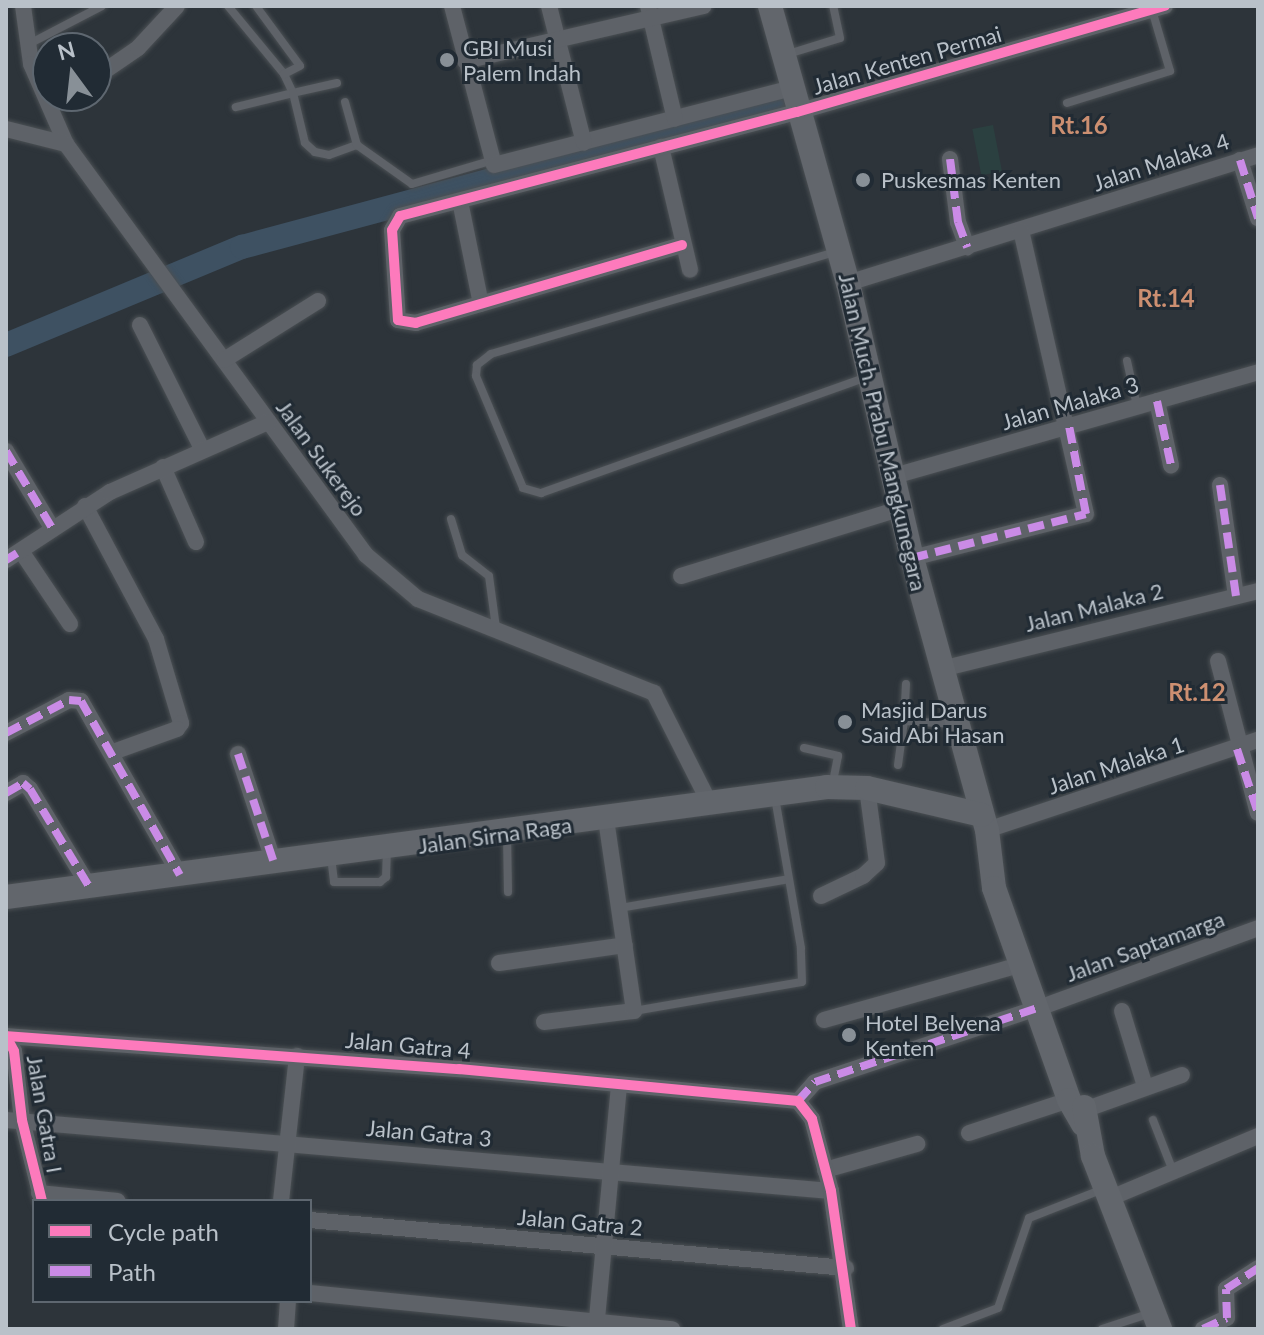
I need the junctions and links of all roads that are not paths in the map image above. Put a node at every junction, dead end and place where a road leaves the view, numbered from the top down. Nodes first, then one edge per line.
1 (23, 6) edge
2 (102, 6) edge
3 (177, 6) edge
4 (228, 6) edge
5 (256, 6) edge
6 (452, 6) edge
7 (549, 6) edge
8 (704, 6) edge
9 (833, 6) edge
10 (776, 7) edge
11 (1158, 8) edge
12 (650, 12) edge
13 (558, 41) junction
14 (27, 45) junction
15 (783, 55) junction
16 (32, 58) edge
17 (465, 61) junction
18 (112, 66) edge
19 (284, 74) junction
20 (337, 83) dead end
21 (293, 93) junction
22 (794, 100) junction
23 (345, 102) dead end
24 (1067, 103) dead end
25 (236, 107) dead end
26 (53, 112) edge
27 (675, 119) junction
28 (6, 129) edge
29 (584, 143) junction
30 (66, 144) junction
31 (357, 145) junction
32 (661, 147) junction
33 (1258, 155) edge
34 (950, 159) dead end
35 (1240, 160) junction
36 (490, 161) junction
37 (460, 201) junction
38 (1258, 218) edge
39 (1021, 230) junction
40 (682, 245) junction
41 (967, 247) junction
42 (839, 250) junction
43 (690, 270) dead end
44 (848, 283) junction
45 (318, 301) dead end
46 (481, 304) junction
47 (140, 325) dead end
48 (224, 360) junction
49 (1127, 361) dead end
50 (1258, 372) edge
51 (870, 376) junction
52 (1157, 401) junction
53 (1137, 407) junction
54 (268, 422) junction
55 (1069, 426) junction
56 (202, 449) junction
57 (6, 451) edge
58 (1171, 465) dead end
59 (163, 467) junction
60 (894, 476) junction
61 (1220, 485) dead end
62 (85, 506) junction
63 (902, 508) junction
64 (451, 519) dead end
65 (52, 528) junction
66 (196, 542) dead end
67 (13, 555) edge
68 (912, 558) junction
69 (681, 576) dead end
70 (1258, 591) edge
71 (1236, 596) junction
72 (70, 624) dead end
73 (496, 629) junction
74 (1218, 661) dead end
75 (941, 669) junction
76 (906, 684) dead end
77 (904, 721) junction
78 (956, 724) junction
79 (6, 733) edge
80 (1258, 740) edge
81 (804, 748) dead end
82 (1237, 749) junction
83 (113, 752) junction
84 (238, 754) dead end
85 (898, 765) dead end
86 (832, 787) junction
87 (867, 788) junction
88 (6, 793) edge
89 (774, 793) junction
90 (710, 804) junction
91 (1258, 813) edge
92 (606, 820) junction
93 (985, 823) junction
94 (507, 833) junction
95 (994, 858) junction
96 (274, 863) junction
97 (180, 875) junction
98 (789, 879) junction
99 (90, 888) junction
100 (508, 892) dead end
101 (821, 896) dead end
102 (6, 897) edge
103 (620, 908) junction
104 (1258, 928) edge
105 (625, 945) junction
106 (499, 963) dead end
107 (1020, 965) junction
108 (1041, 1007) junction
109 (634, 1011) junction
110 (1122, 1011) dead end
111 (824, 1020) dead end
112 (544, 1022) dead end
113 (6, 1036) edge
114 (297, 1056) junction
115 (1182, 1075) dead end
116 (619, 1086) junction
117 (1145, 1086) junction
118 (801, 1104) junction
119 (1079, 1111) junction
120 (14, 1120) edge
121 (1153, 1120) dead end
122 (969, 1133) dead end
123 (1258, 1136) edge
124 (287, 1143) junction
125 (917, 1144) dead end
126 (825, 1170) junction
127 (610, 1171) junction
128 (1173, 1171) junction
129 (831, 1191) junction
130 (1106, 1194) junction
131 (41, 1197) edge
132 (80, 1199) edge
133 (281, 1199) edge
134 (312, 1220) edge
135 (603, 1246) junction
136 (846, 1268) junction
137 (1258, 1268) edge
138 (312, 1293) edge
139 (288, 1303) edge
140 (1156, 1321) edge
141 (596, 1325) edge
142 (636, 1327) edge
143 (286, 1329) edge
144 (672, 1329) edge
145 (851, 1329) edge
146 (943, 1329) edge
147 (1102, 1329) edge
148 (1203, 1329) edge

1 - 14 street, Jalan Sukerejo
2 - 14 lane
3 - 18 street
4 - 19 lane
5 - 19 lane
6 - 17 street
7 - 13 street
8 - 12 street
9 - 15 lane
10 - 15 main road, Jalan Much. Prabu Mangkunegara
11 - 22 street, Jalan Kenten Permai
11 - 24 lane
12 - 13 street
12 - 27 street
13 - 17 street
13 - 29 street
14 - 16 street, Jalan Sukerejo
15 - 22 main road, Jalan Much. Prabu Mangkunegara
17 - 36 street
19 - 21 lane
20 - 21 lane
21 - 25 lane
21 - 31 lane
22 - 27 street
22 - 32 street
22 - 42 main road, Jalan Much. Prabu Mangkunegara
23 - 31 lane
26 - 30 street, Jalan Sukerejo
27 - 29 street
28 - 30 street
29 - 36 street
30 - 48 street, Jalan Sukerejo
31 - 36 lane
32 - 37 street
32 - 40 street
33 - 35 street, Jalan Malaka 4
34 - 41 street
35 - 38 street
35 - 39 street, Jalan Malaka 4
37 - 46 street
37 - 46 street
39 - 41 street, Jalan Malaka 4
39 - 55 street
40 - 43 street
40 - 46 street
41 - 44 street, Jalan Malaka 4
42 - 44 main road, Jalan Much. Prabu Mangkunegara
42 - 51 lane
44 - 51 main road, Jalan Much. Prabu Mangkunegara
45 - 48 street
47 - 56 street
48 - 54 street, Jalan Sukerejo
49 - 53 lane
50 - 52 street, Jalan Malaka 3
51 - 60 main road, Jalan Much. Prabu Mangkunegara
52 - 53 street, Jalan Malaka 3
52 - 58 street
53 - 55 street, Jalan Malaka 3
54 - 56 street
54 - 73 street, Jalan Sukerejo
55 - 60 street, Jalan Malaka 3
55 - 68 street
56 - 59 street
57 - 65 street
59 - 62 street
59 - 66 street
60 - 63 main road, Jalan Much. Prabu Mangkunegara
61 - 71 street
62 - 65 street
62 - 83 street
63 - 68 main road, Jalan Much. Prabu Mangkunegara
63 - 69 street
64 - 73 lane
65 - 67 street
67 - 72 street
68 - 75 main road, Jalan Much. Prabu Mangkunegara
70 - 71 street, Jalan Malaka 2
71 - 75 street, Jalan Malaka 2
73 - 90 street, Jalan Sukerejo
74 - 82 street
75 - 78 main road, Jalan Much. Prabu Mangkunegara
76 - 77 lane
77 - 78 lane
77 - 85 lane
78 - 93 main road, Jalan Much. Prabu Mangkunegara
79 - 83 street
80 - 82 street, Jalan Malaka 1
81 - 86 lane
82 - 91 street
82 - 93 street, Jalan Malaka 1
83 - 97 street
84 - 96 street
86 - 87 main road, Jalan Sirna Raga
86 - 89 main road, Jalan Sirna Raga
87 - 93 main road, Jalan Sirna Raga
87 - 101 street
88 - 99 street
89 - 90 main road, Jalan Sirna Raga
89 - 98 lane
90 - 92 main road, Jalan Sirna Raga
92 - 94 main road, Jalan Sirna Raga
92 - 103 street
93 - 95 main road, Jalan Much. Prabu Mangkunegara
94 - 96 main road, Jalan Sirna Raga
94 - 100 lane
95 - 107 main road, Jalan Much. Prabu Mangkunegara
95 - 108 main road, Jalan Much. Prabu Mangkunegara
96 - 97 main road, Jalan Sirna Raga
97 - 99 main road, Jalan Sirna Raga
98 - 103 lane
98 - 109 lane
99 - 102 main road, Jalan Sirna Raga
103 - 105 street
104 - 108 street, Jalan Saptamarga
105 - 106 street
105 - 109 street
107 - 108 main road, Jalan Much. Prabu Mangkunegara
107 - 111 street
108 - 118 street
108 - 119 main road, Jalan Much. Prabu Mangkunegara
109 - 112 street
110 - 117 street
113 - 114 street, Jalan Gatra 4
113 - 120 street, Jalan Gatra I
114 - 116 street, Jalan Gatra 4
114 - 124 street
115 - 117 street
116 - 118 street, Jalan Gatra 4
116 - 127 street
117 - 119 street
118 - 126 street
119 - 122 street
119 - 130 main road, Jalan Much. Prabu Mangkunegara
120 - 124 street, Jalan Gatra 3
120 - 131 street, Jalan Gatra I
121 - 128 lane
123 - 128 street
124 - 127 street, Jalan Gatra 3
124 - 133 street
125 - 126 street
126 - 129 street
127 - 129 street, Jalan Gatra 3
127 - 135 street
128 - 130 street
129 - 136 street
130 - 140 main road, Jalan Much. Prabu Mangkunegara
130 - 146 lane
131 - 132 street
134 - 135 street, Jalan Gatra 2
135 - 136 street, Jalan Gatra 2
135 - 141 street
136 - 145 street
137 - 148 street
138 - 141 street
139 - 143 street
140 - 147 lane
141 - 142 street
142 - 144 street

